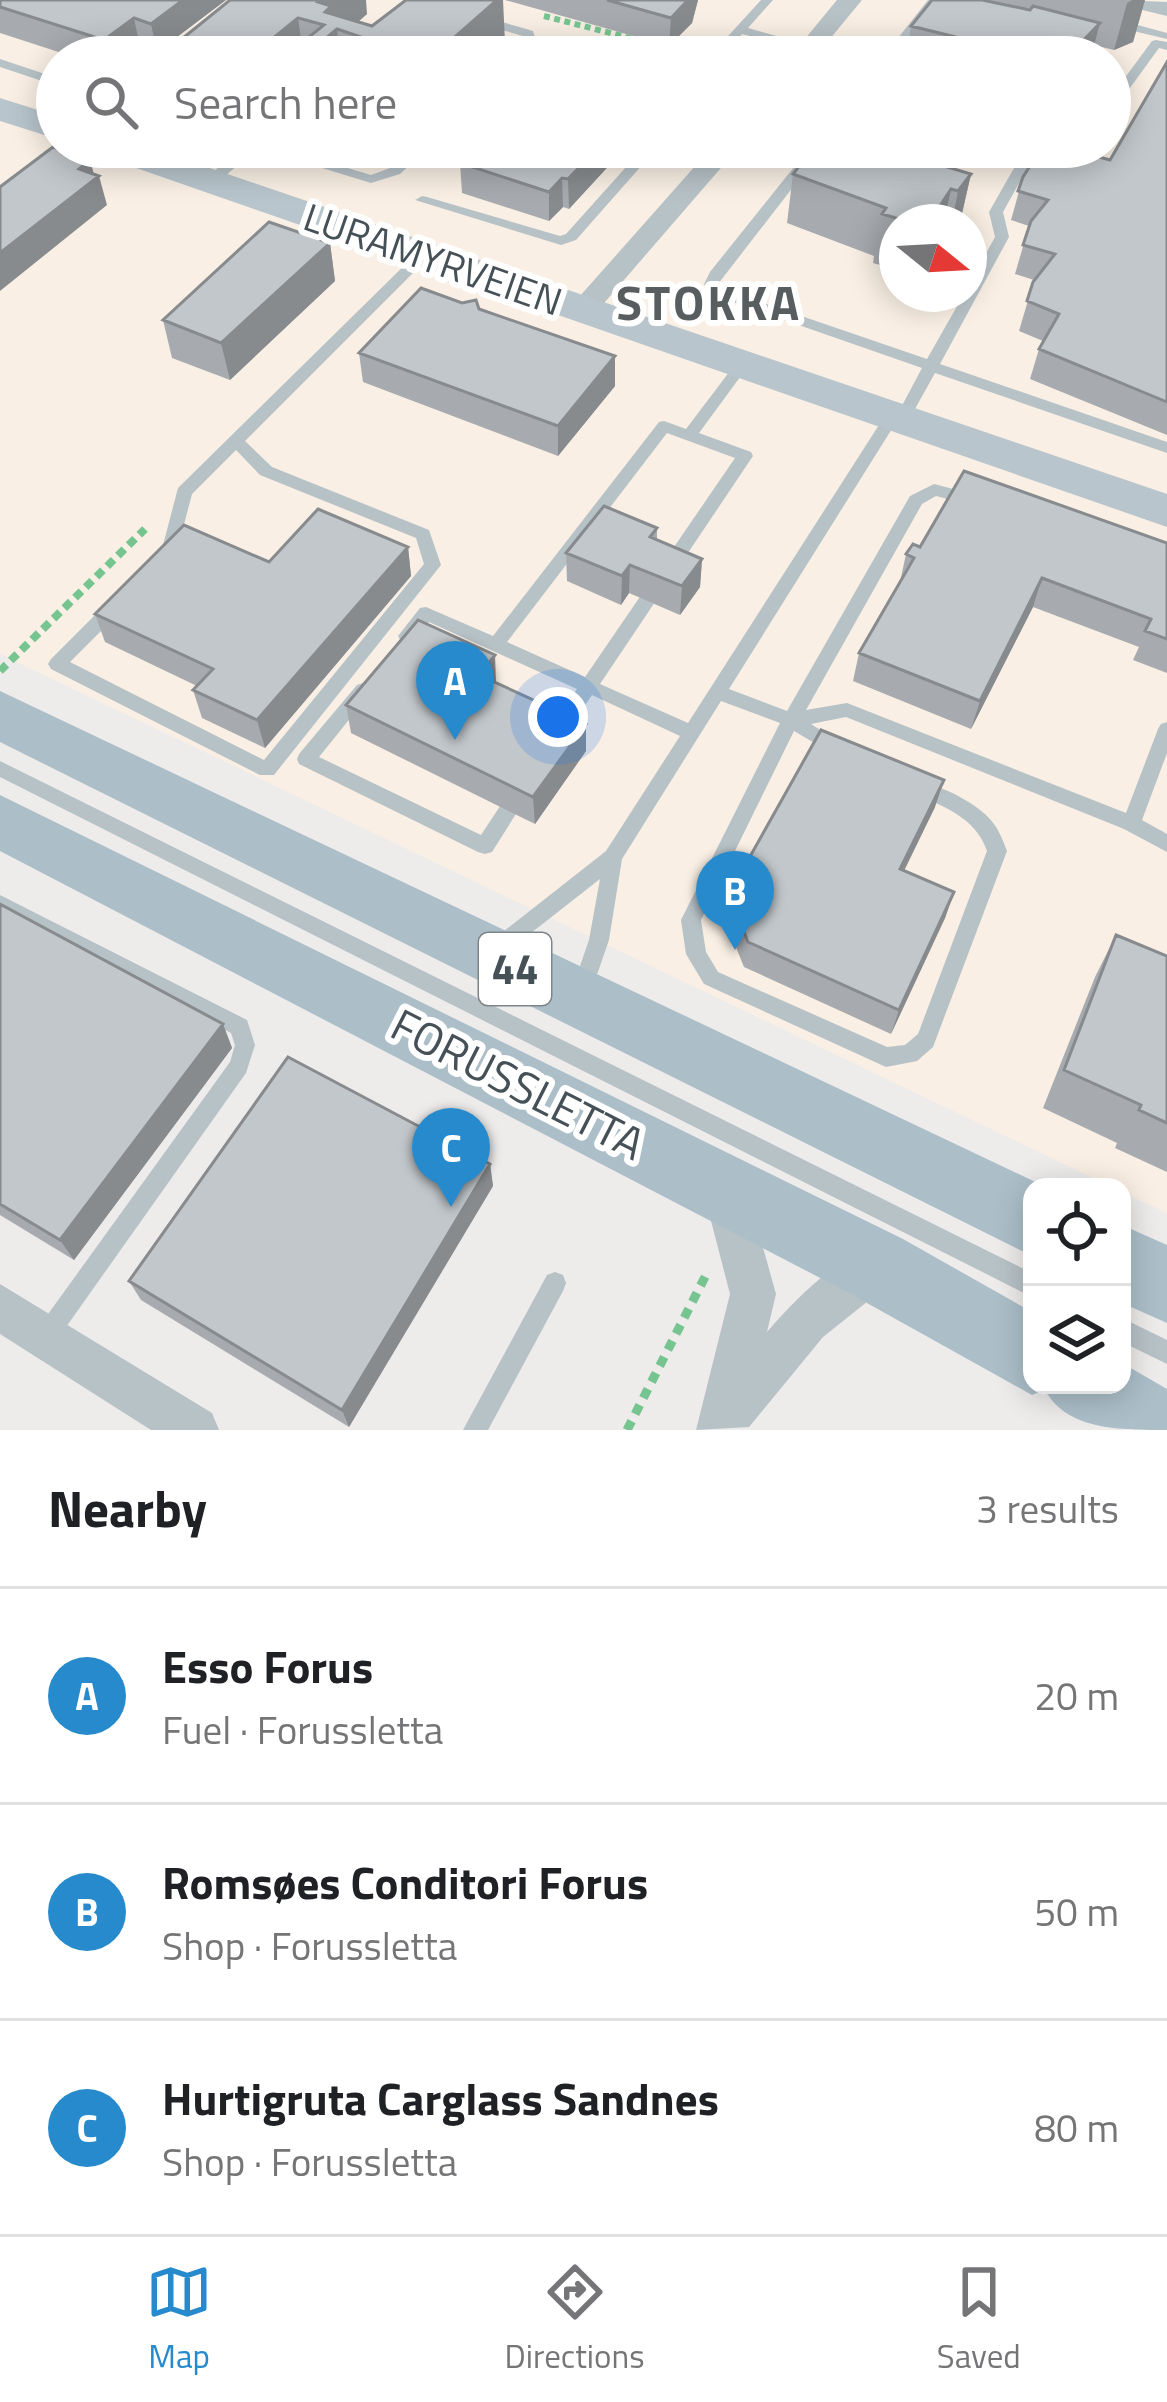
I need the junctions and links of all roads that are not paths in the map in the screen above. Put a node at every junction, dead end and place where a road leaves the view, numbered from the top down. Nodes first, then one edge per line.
1 (767, 0) edge
2 (850, 0) edge
3 (934, 0) edge
4 (1130, 0) edge
5 (1167, 9) edge
6 (476, 18) edge
7 (1097, 18) edge
8 (740, 30) junction
9 (529, 36) edge
10 (734, 36) edge
11 (757, 36) edge
12 (820, 36) edge
13 (906, 36) edge
14 (1163, 39) edge
15 (0, 63) edge
16 (36, 75) edge
17 (1131, 80) edge
18 (0, 109) edge
19 (36, 121) edge
20 (173, 168) edge
21 (226, 168) edge
22 (334, 168) edge
23 (398, 168) edge
24 (633, 168) edge
25 (708, 168) edge
26 (801, 168) edge
27 (1021, 168) edge
28 (211, 181) junction
29 (422, 200) dead end
30 (423, 255) junction
31 (582, 311) junction
32 (741, 366) junction
33 (935, 366) junction
34 (896, 419) junction
35 (689, 436) junction
36 (236, 440) junction
37 (1167, 448) edge
38 (993, 506) edge
39 (1167, 511) edge
40 (155, 564) edge
41 (123, 597) edge
42 (496, 644) junction
43 (396, 650) edge
44 (381, 668) edge
45 (587, 685) junction
46 (716, 692) junction
47 (0, 715) edge
48 (791, 720) junction
49 (1167, 729) edge
50 (689, 732) junction
51 (549, 746) edge
52 (860, 760) edge
53 (536, 766) edge
54 (0, 768) edge
55 (898, 778) edge
56 (0, 821) edge
57 (1131, 823) junction
58 (1167, 844) edge
59 (613, 856) junction
60 (0, 903) edge
61 (488, 955) junction
62 (578, 1000) junction
63 (724, 1189) junction
64 (1023, 1216) edge
65 (876, 1266) junction
66 (1131, 1267) edge
67 (1023, 1280) edge
68 (555, 1283) dead end
69 (1167, 1285) edge
70 (0, 1308) edge
71 (1131, 1334) edge
72 (46, 1336) junction
73 (1023, 1351) edge
74 (1167, 1352) edge
75 (1099, 1394) edge
76 (723, 1424) edge
77 (195, 1430) edge
78 (475, 1430) edge
79 (1161, 1430) edge

1 - 8 lane
2 - 12 street
3 - 13 lane
4 - 5 street
6 - 9 lane
7 - 14 lane
8 - 10 lane
8 - 11 lane
14 - 17 lane
15 - 16 lane
18 - 19 street
20 - 28 street, LURAMYRVEIEN
21 - 28 lane
22 - 23 lane
24 - 29 lane
25 - 31 street
26 - 33 lane
27 - 33 lane
28 - 30 street, LURAMYRVEIEN
30 - 31 street, LURAMYRVEIEN
30 - 36 lane
31 - 32 street, LURAMYRVEIEN
32 - 34 street, LURAMYRVEIEN
32 - 35 lane
33 - 34 lane
33 - 37 lane
34 - 39 street, LURAMYRVEIEN
34 - 46 lane
35 - 42 lane
35 - 45 lane
36 - 40 lane
36 - 41 lane
38 - 48 lane
42 - 43 lane
42 - 45 lane
44 - 53 lane
45 - 50 lane
45 - 51 lane
46 - 48 lane
46 - 50 lane
47 - 61 main road, 44
48 - 52 lane
48 - 55 lane
48 - 57 lane
49 - 57 lane
50 - 59 lane
54 - 67 lane
56 - 63 main road, FORUSSLETTA / 44
57 - 58 lane
59 - 61 lane
59 - 62 lane
60 - 72 lane
61 - 62 main road, 44
62 - 64 main road, 44
63 - 65 main road, FORUSSLETTA / 44
63 - 76 street
65 - 73 main road, FORUSSLETTA / 44
65 - 76 street
66 - 69 main road
68 - 78 lane
70 - 72 street
71 - 74 lane
72 - 77 street
75 - 79 main road

